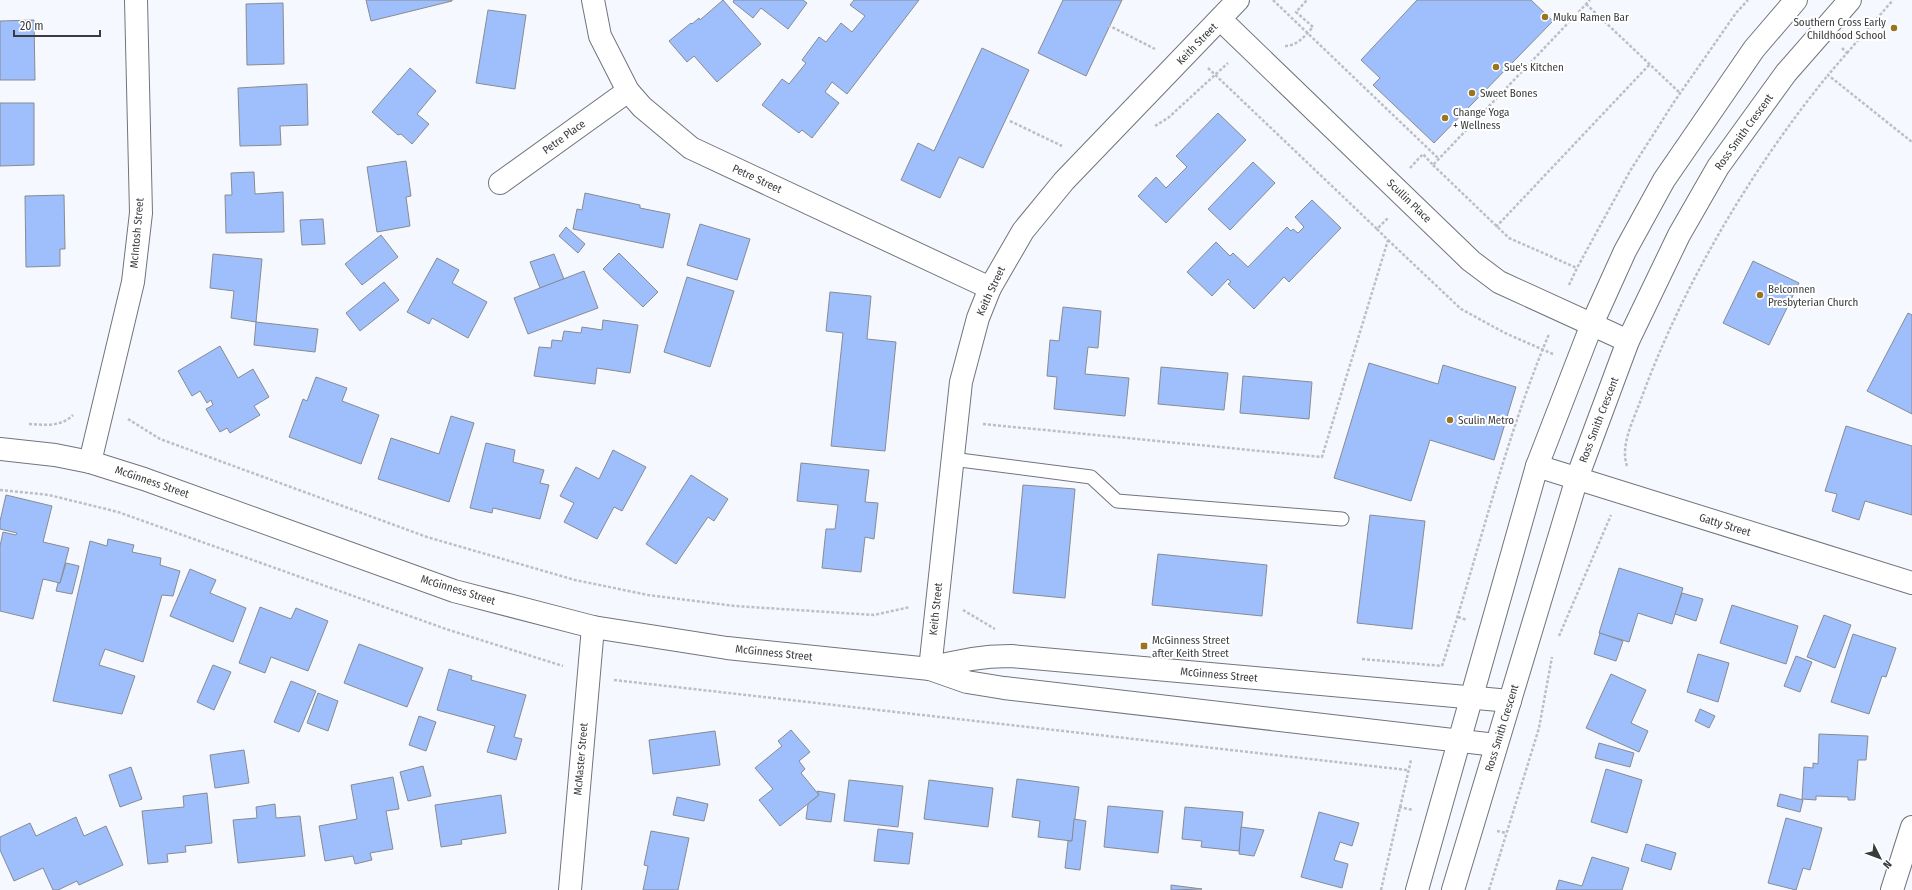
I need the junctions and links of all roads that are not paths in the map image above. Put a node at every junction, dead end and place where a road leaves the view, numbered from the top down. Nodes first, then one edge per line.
1 (136, 0) edge
2 (593, 0) edge
3 (1238, 0) edge
4 (1796, 0) edge
5 (1850, 0) edge
6 (1220, 19) junction
7 (628, 91) junction
8 (500, 183) dead end
9 (990, 288) junction
10 (1592, 324) junction
11 (1628, 341) junction
12 (0, 449) edge
13 (952, 459) junction
14 (90, 462) junction
15 (1537, 466) junction
16 (1577, 478) junction
17 (1342, 519) dead end
18 (1912, 583) edge
19 (593, 628) junction
20 (930, 669) junction
21 (1472, 697) junction
22 (1510, 701) junction
23 (1459, 741) junction
24 (1496, 745) junction
25 (1912, 827) edge
26 (570, 890) edge
27 (1417, 890) edge
28 (1453, 890) edge
29 (1892, 890) edge

1 - 14 street, McIntosh Street
2 - 7 street, Petre Street
3 - 6 street, Keith Street
4 - 10 street
5 - 11 street, Ross Smith Crescent
6 - 9 street, Keith Street
6 - 10 street, Scullin Place
7 - 8 street, Petre Place
7 - 9 street, Petre Street
9 - 13 street, Keith Street
10 - 11 street, Scullin Place
10 - 15 street
11 - 16 street, Ross Smith Crescent
12 - 14 street, McGinness Street
13 - 17 lane
13 - 20 street, Keith Street
14 - 19 street, McGinness Street
15 - 16 street, Gatty Street
15 - 21 street
16 - 18 street, Gatty Street
16 - 22 street, Ross Smith Crescent
19 - 20 street, McGinness Street
19 - 26 street, McMaster Street
20 - 21 street, McGinness Street
20 - 23 street, McGinness Street
21 - 22 street, McGinness Street
21 - 23 street
22 - 24 street, Ross Smith Crescent
23 - 24 street, McGinness Street
23 - 27 street
24 - 28 street, Ross Smith Crescent
25 - 29 street

